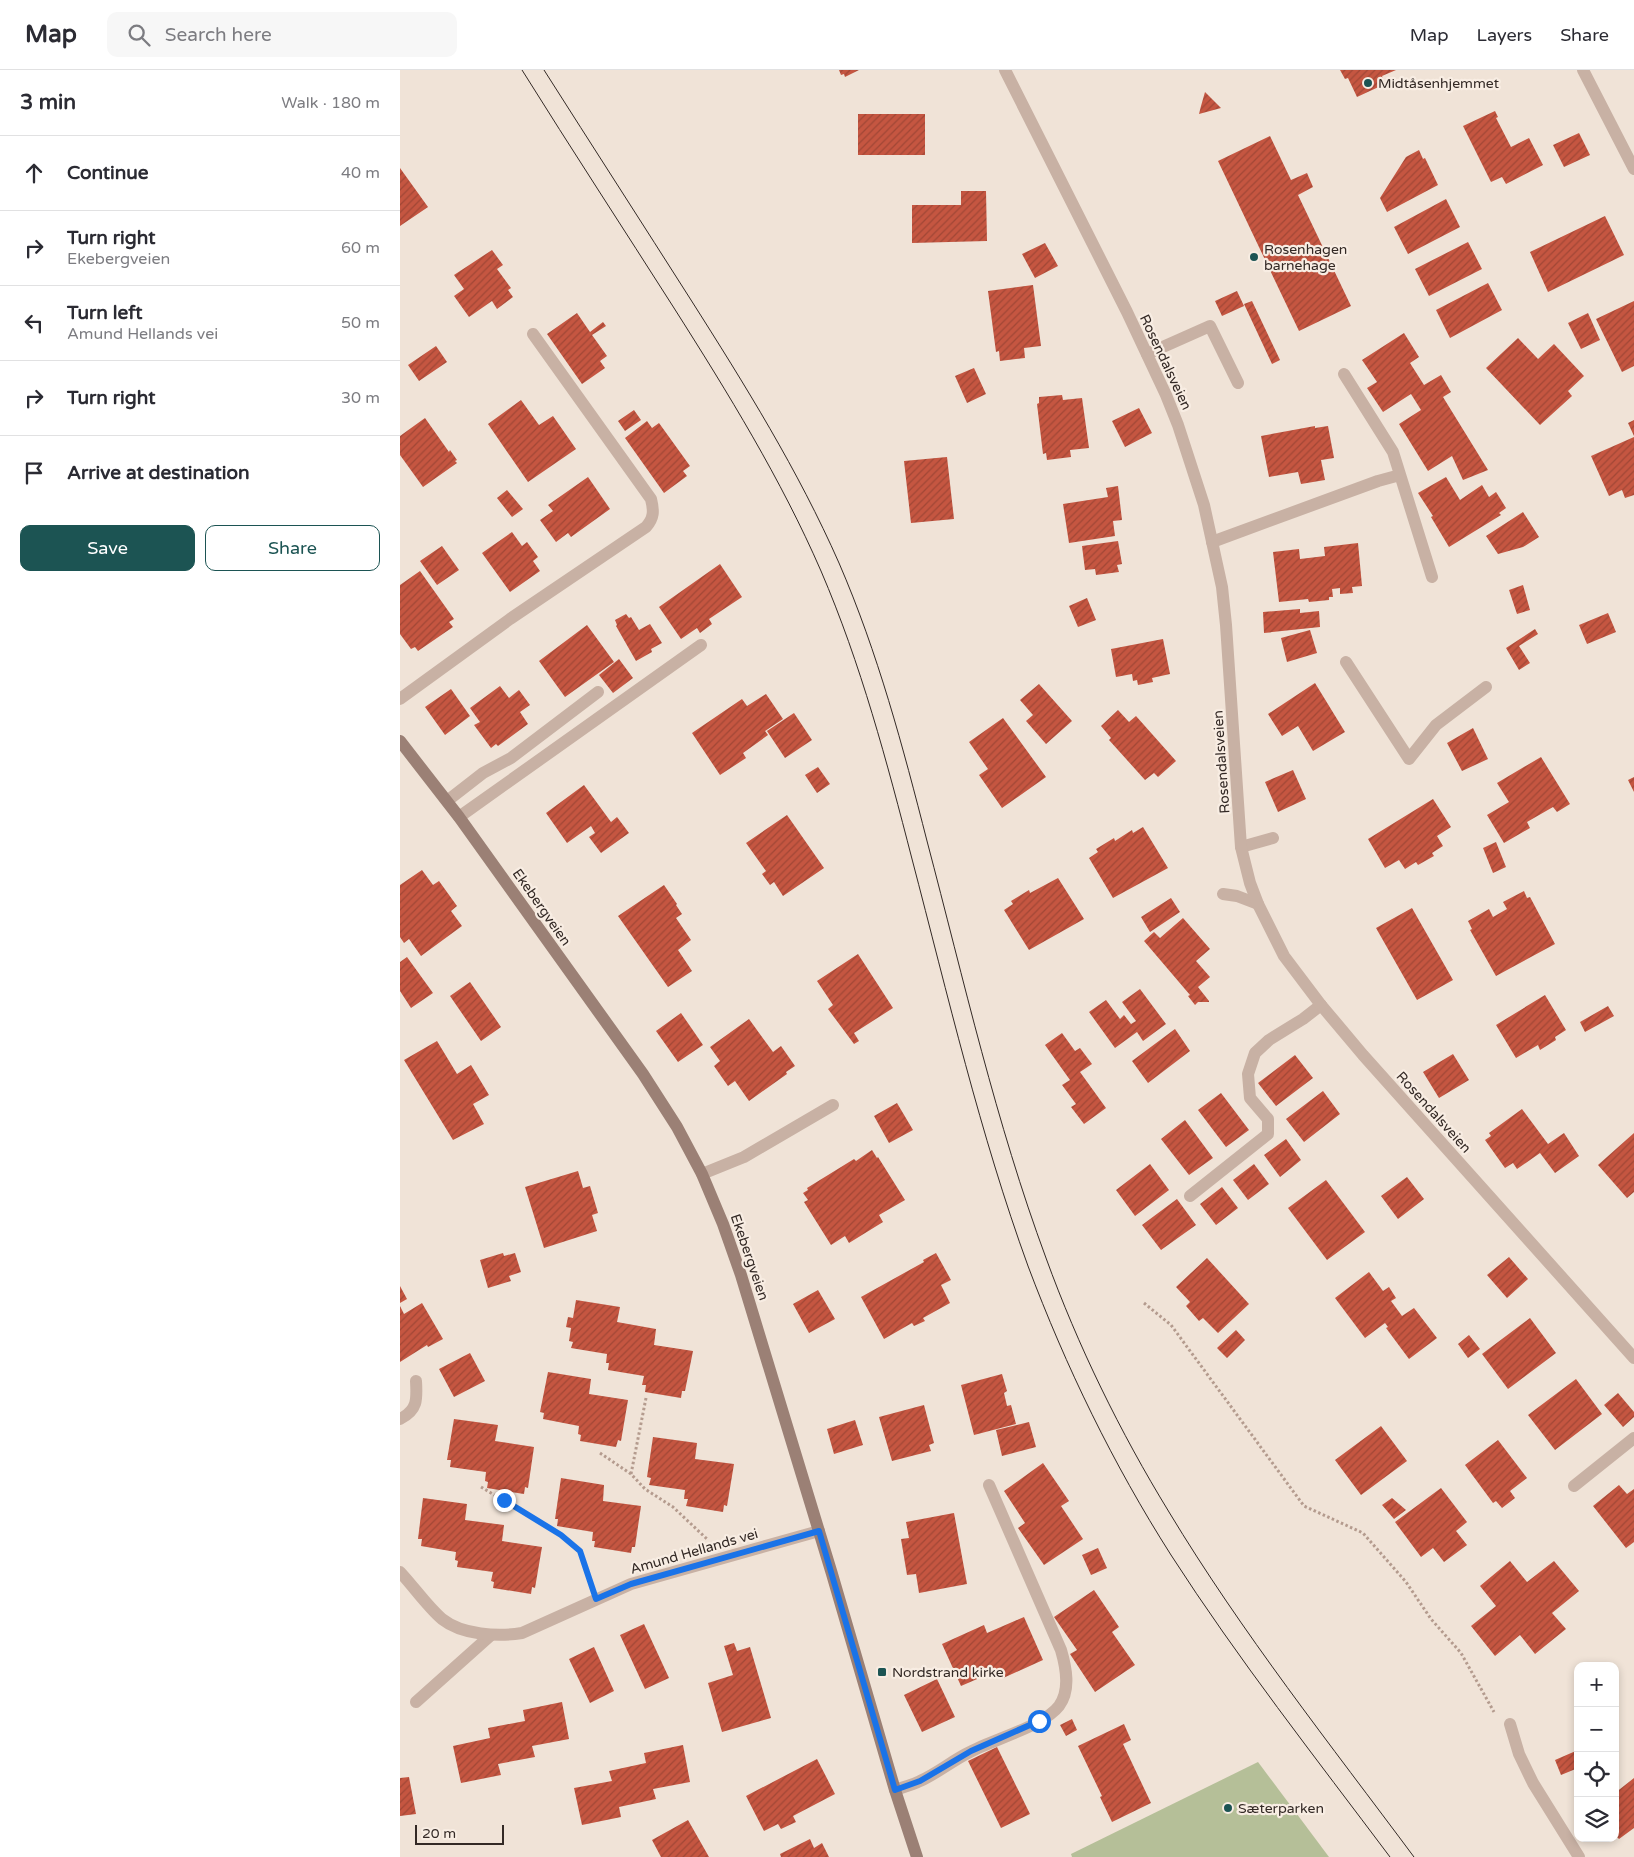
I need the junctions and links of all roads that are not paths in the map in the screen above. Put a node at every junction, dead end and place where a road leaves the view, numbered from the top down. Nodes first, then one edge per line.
1 (1005, 70) edge
2 (1583, 70) edge
3 (1634, 169) edge
4 (533, 334) dead end
5 (1147, 354) junction
6 (1344, 374) dead end
7 (1238, 383) dead end
8 (1400, 475) junction
9 (1212, 542) junction
10 (1432, 577) dead end
11 (701, 645) dead end
12 (1346, 662) dead end
13 (1486, 687) dead end
14 (598, 692) dead end
15 (400, 699) edge
16 (400, 741) edge
17 (404, 754) edge
18 (447, 801) junction
19 (459, 817) junction
20 (1273, 838) dead end
21 (1241, 847) junction
22 (1223, 894) dead end
23 (1258, 904) junction
24 (1321, 1005) junction
25 (833, 1105) dead end
26 (702, 1174) junction
27 (1190, 1196) dead end
28 (1634, 1358) edge
29 (416, 1381) dead end
30 (400, 1420) edge
31 (1634, 1438) edge
32 (989, 1485) dead end
33 (1574, 1486) dead end
34 (819, 1531) junction
35 (400, 1572) edge
36 (491, 1635) junction
37 (416, 1702) dead end
38 (1510, 1724) road end
39 (895, 1790) junction
40 (917, 1857) edge
41 (1579, 1857) edge

1 - 5 street, Rosendalsveien
2 - 3 street
4 - 15 street
5 - 7 street
5 - 9 street, Rosendalsveien
6 - 8 street
8 - 9 street
8 - 10 street
9 - 21 street, Rosendalsveien
11 - 19 street
12 - 13 street
14 - 18 street
16 - 17 main road, Ekebergveien
17 - 18 main road, Ekebergveien
18 - 19 main road, Ekebergveien
19 - 26 main road, Ekebergveien
20 - 21 street
21 - 23 street, Rosendalsveien
22 - 23 street
23 - 24 street, Rosendalsveien
24 - 27 street
24 - 28 street, Rosendalsveien
25 - 26 street
26 - 34 main road, Ekebergveien
29 - 30 street
31 - 33 street
32 - 39 street
34 - 36 street, Amund Hellands vei
34 - 39 main road, Ekebergveien
35 - 36 street, Amund Hellands vei
36 - 37 street
38 - 41 street
39 - 40 main road, Ekebergveien

